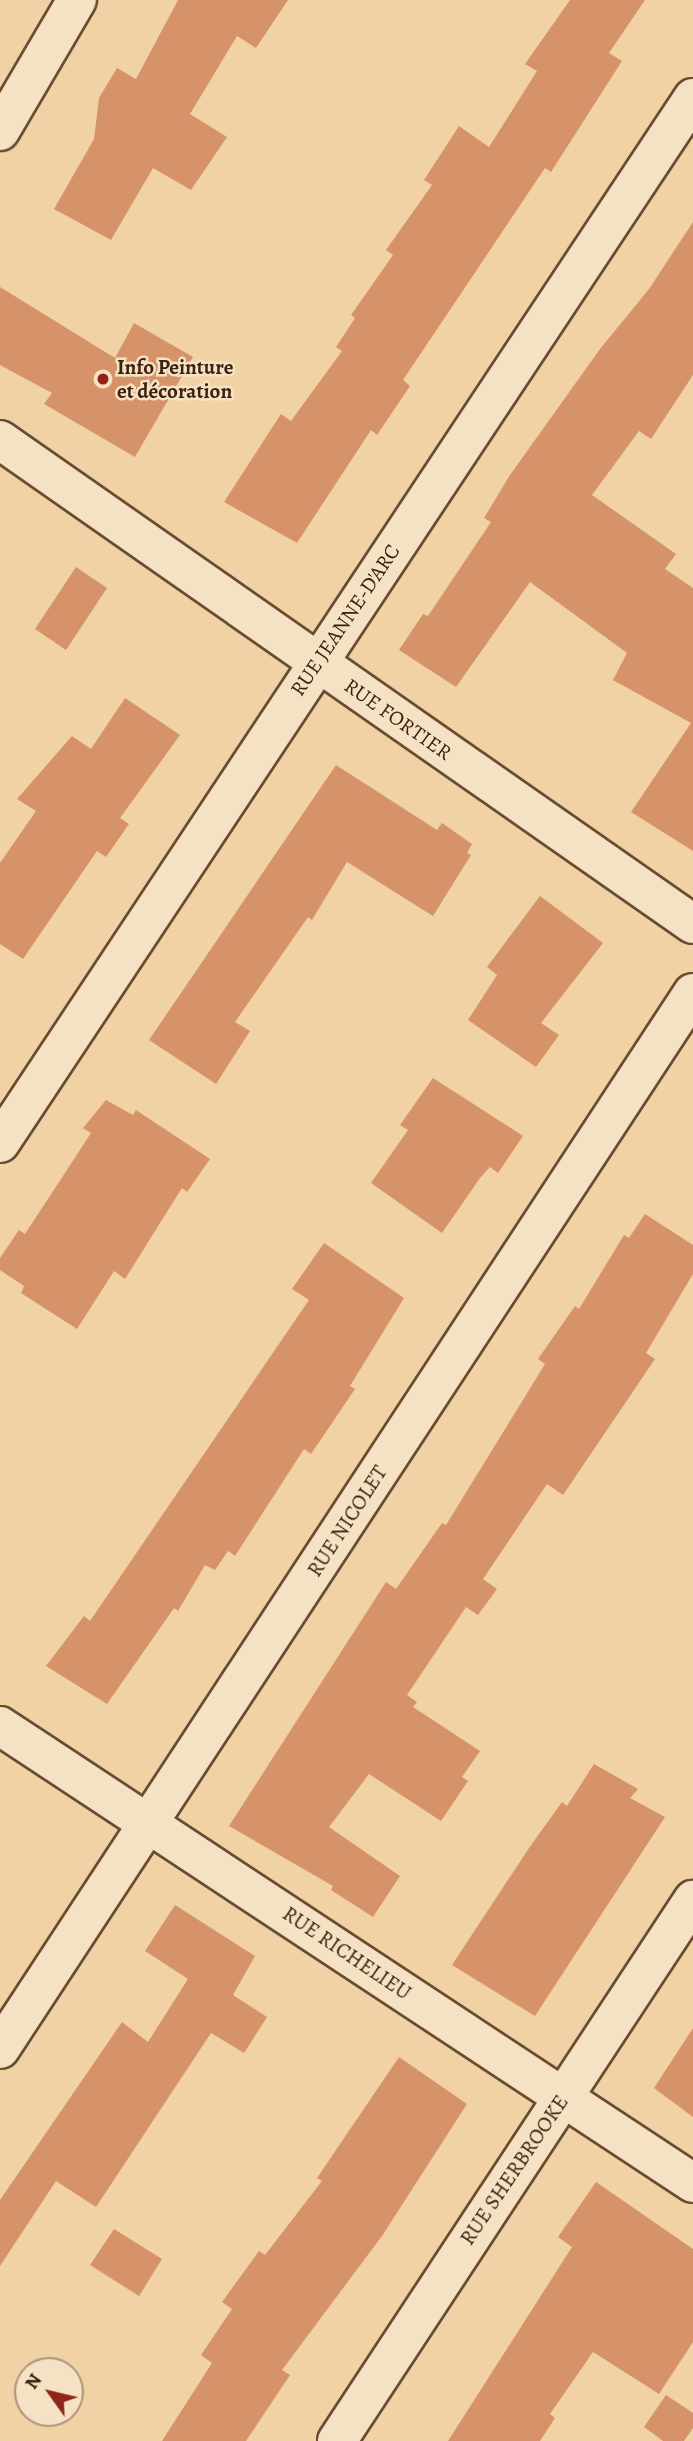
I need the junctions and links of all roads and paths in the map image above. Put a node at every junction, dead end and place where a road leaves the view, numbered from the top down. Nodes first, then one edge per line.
1 (77, 0) edge
2 (693, 98) edge
3 (0, 131) edge
4 (0, 440) edge
5 (317, 662) junction
6 (693, 924) edge
7 (693, 993) edge
8 (0, 1143) edge
9 (0, 1726) edge
10 (149, 1821) junction
11 (693, 1900) edge
12 (0, 2049) edge
13 (563, 2097) junction
14 (693, 2183) edge
15 (337, 2441) edge

1 - 3 street
2 - 5 street, RUE JEANNE-D'ARC
4 - 5 street, RUE FORTIER
5 - 6 street, RUE FORTIER
5 - 8 street, RUE JEANNE-D'ARC
7 - 10 street, RUE NICOLET
9 - 10 street, RUE RICHELIEU
10 - 12 street, RUE NICOLET
10 - 13 street, RUE RICHELIEU
11 - 13 street, RUE SHERBROOKE
13 - 14 street, RUE RICHELIEU
13 - 15 street, RUE SHERBROOKE

